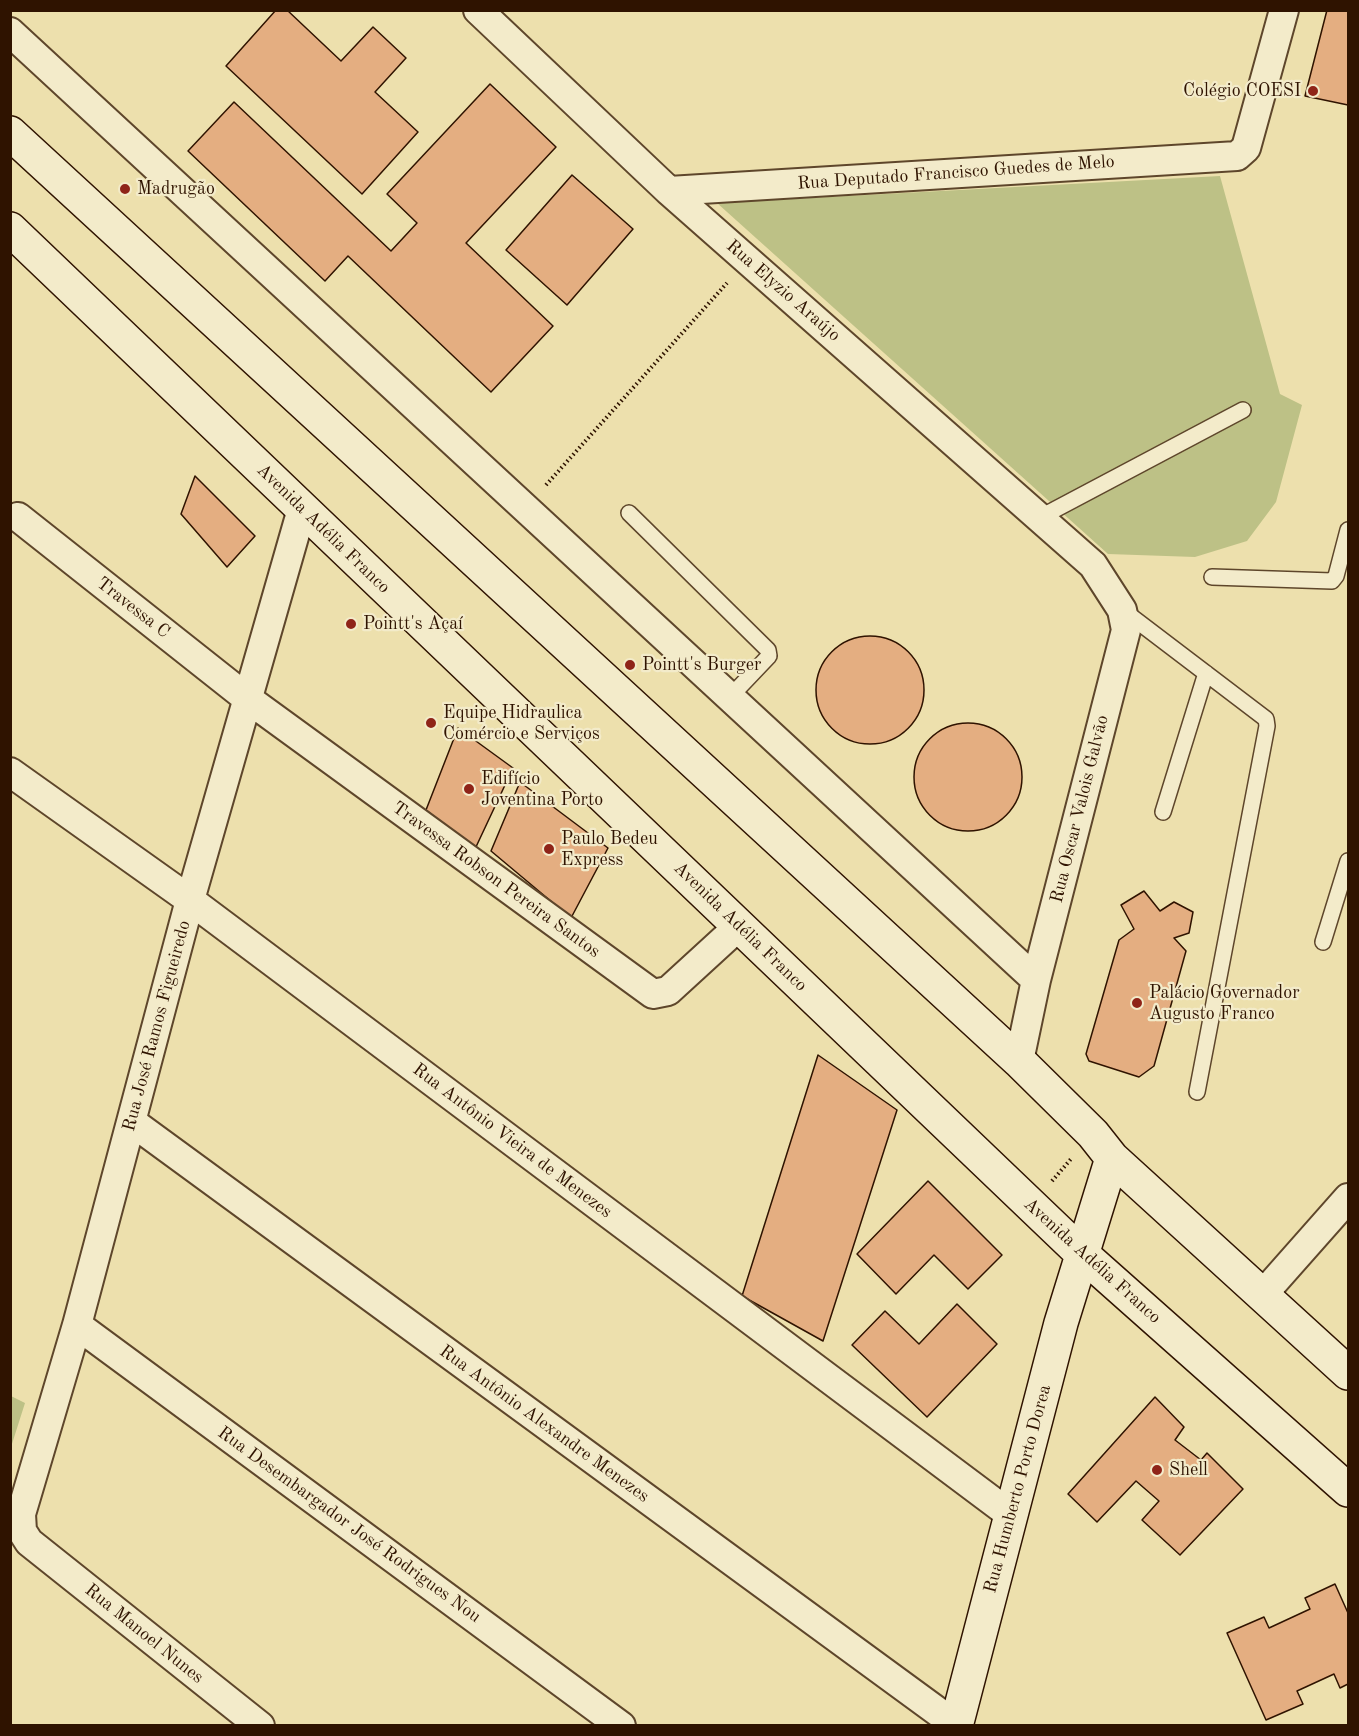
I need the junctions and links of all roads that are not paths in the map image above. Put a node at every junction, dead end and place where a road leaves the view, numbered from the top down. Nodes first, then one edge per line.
1 (478, 10) edge
2 (1284, 10) edge
3 (10, 32) edge
4 (10, 133) edge
5 (669, 191) junction
6 (10, 229) edge
7 (1244, 410) dead end
8 (302, 509) junction
9 (629, 513) dead end
10 (18, 517) dead end
11 (1039, 518) junction
12 (1348, 530) edge
13 (1094, 566) joint
14 (1212, 577) dead end
15 (1122, 610) junction
16 (1206, 673) junction
17 (729, 697) junction
18 (248, 699) junction
19 (10, 772) edge
20 (1163, 812) dead end
21 (1348, 861) edge
22 (190, 900) junction
23 (739, 926) junction
24 (1323, 942) dead end
25 (1036, 980) junction
26 (1019, 1061) junction
27 (1197, 1092) dead end
28 (132, 1122) junction
29 (1103, 1146) junction
30 (1348, 1198) edge
31 (1081, 1253) junction
32 (1264, 1293) junction
33 (77, 1325) junction
34 (1348, 1373) edge
35 (1348, 1490) edge
36 (1011, 1515) junction
37 (29, 1542) joint
38 (260, 1725) edge
39 (621, 1725) edge
40 (956, 1725) edge

1 - 5 street, Rua Elyzio Araújo
2 - 5 street, Rua Deputado Francisco Guedes de Melo
3 - 17 street
4 - 26 main road
5 - 11 street, Rua Elyzio Araújo
6 - 8 main road, Avenida Adélia Franco
7 - 11 lane
8 - 18 street, Rua José Ramos Figueiredo
8 - 23 main road, Avenida Adélia Franco
9 - 17 lane
10 - 18 street, Travessa C
11 - 13 street, Rua Elyzio Araújo
12 - 14 lane
13 - 15 street, Rua Oscar Valois Galvão
15 - 16 lane
15 - 25 street, Rua Oscar Valois Galvão
16 - 20 lane
16 - 27 lane
17 - 25 street
18 - 22 street, Rua José Ramos Figueiredo
18 - 23 street, Travessa Robson Pereira Santos
19 - 22 street, Rua Antônio Vieira de Menezes
21 - 24 lane
22 - 28 street, Rua José Ramos Figueiredo
22 - 36 street, Rua Antônio Vieira de Menezes
23 - 31 main road, Avenida Adélia Franco
25 - 26 street, Rua Oscar Valois Galvão
26 - 29 main road
28 - 33 street, Rua José Ramos Figueiredo
28 - 40 street, Rua Antônio Alexandre Menezes
29 - 31 main road, Rua Humberto Porto Dorea
29 - 32 main road
30 - 32 street
31 - 35 main road, Avenida Adélia Franco
31 - 36 main road, Rua Humberto Porto Dorea
32 - 34 main road
33 - 37 street, Rua José Ramos Figueiredo
33 - 39 street, Rua Desembargador José Rodrigues Nou
36 - 40 main road, Rua Humberto Porto Dorea
37 - 38 street, Rua Manoel Nunes

